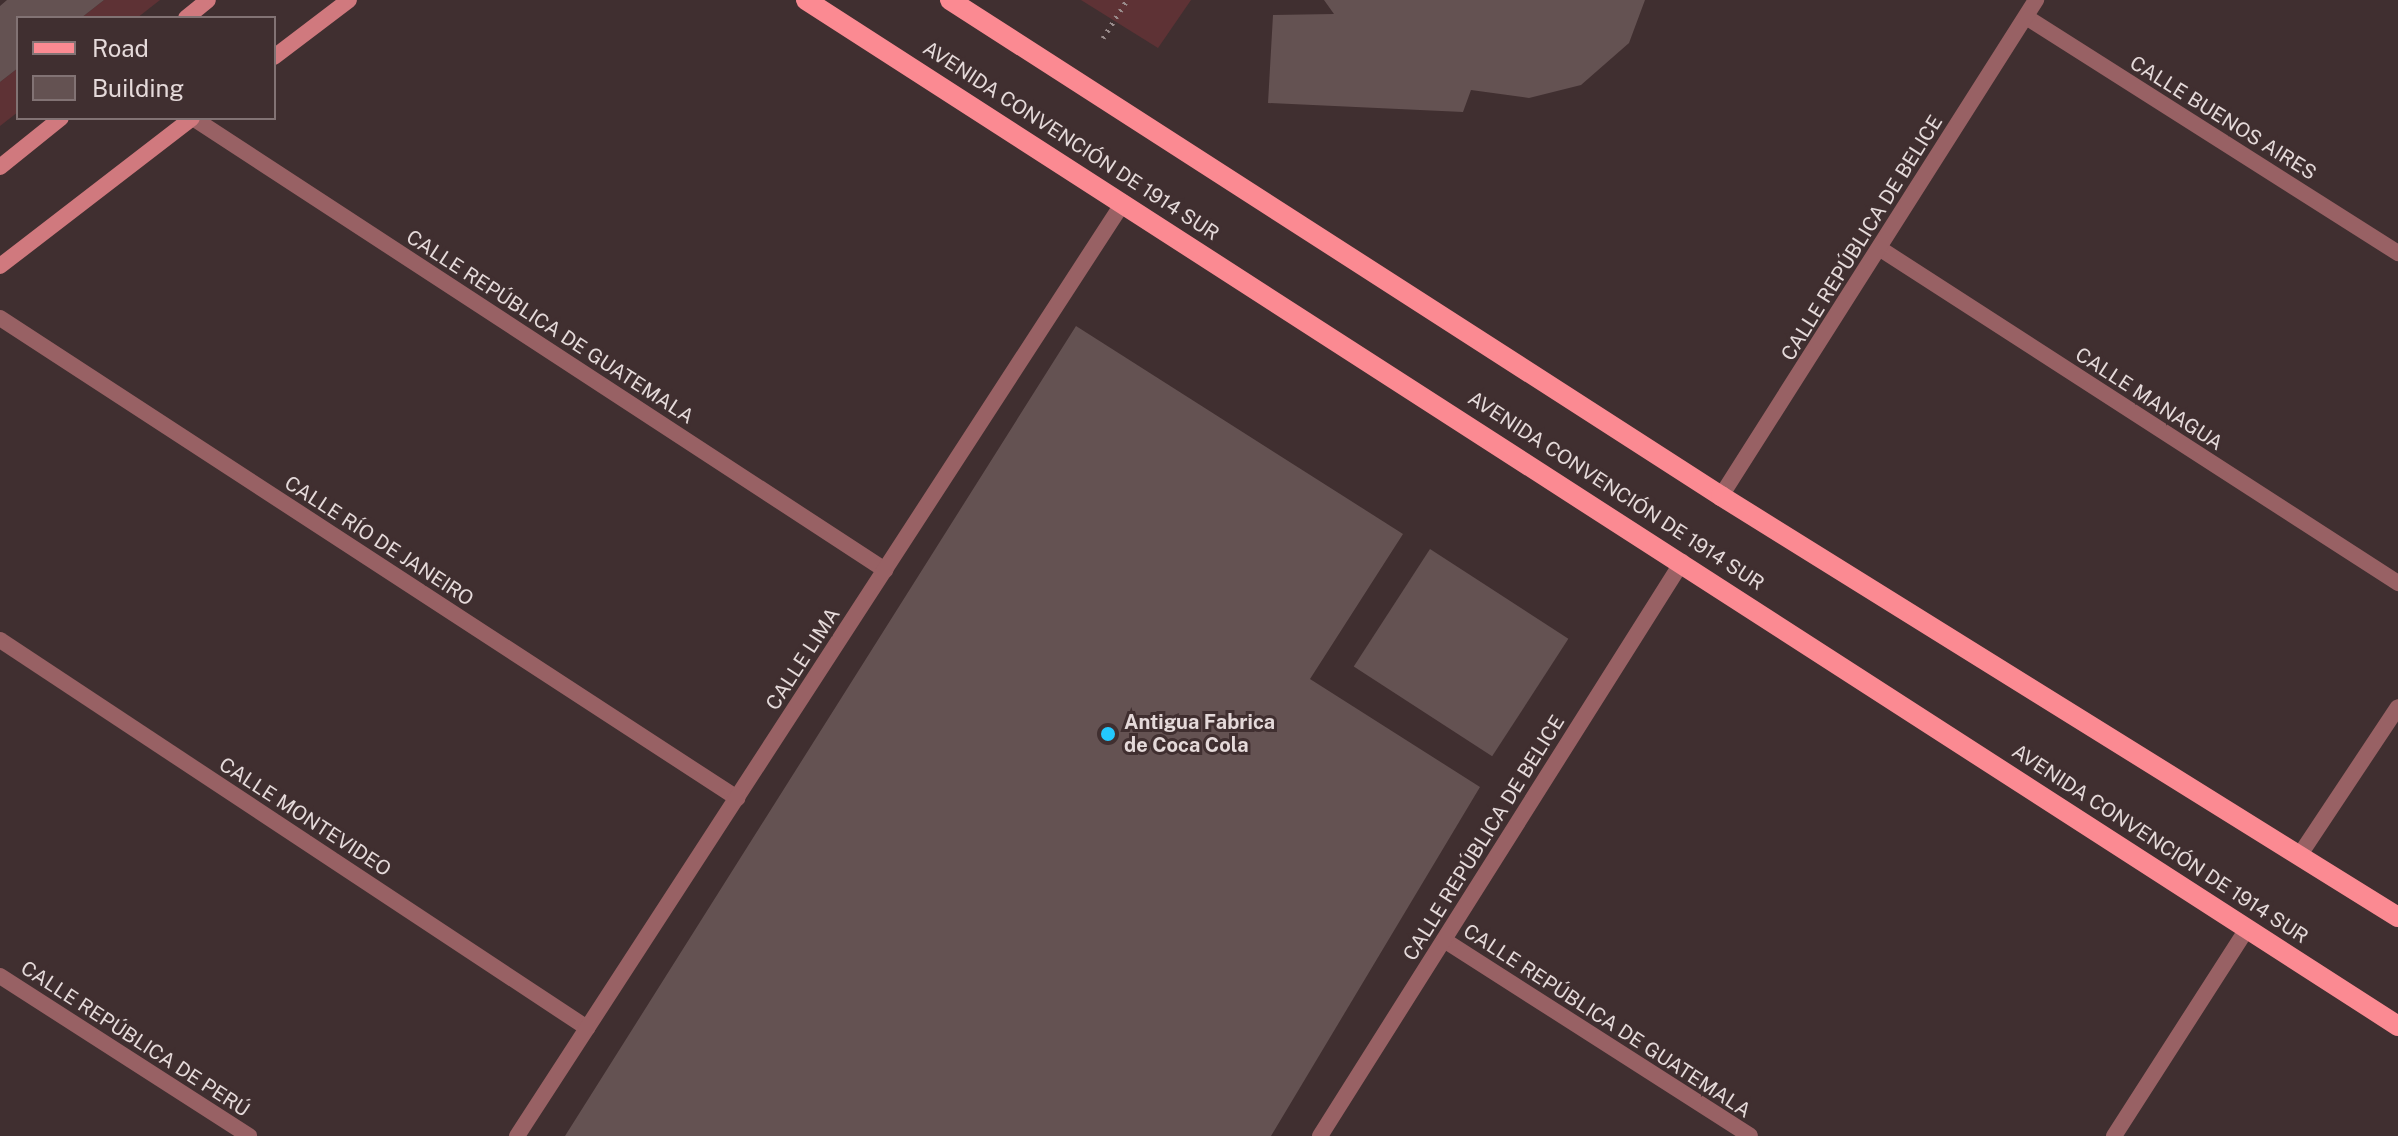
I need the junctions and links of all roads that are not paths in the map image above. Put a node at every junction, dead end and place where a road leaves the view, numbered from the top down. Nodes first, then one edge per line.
1 (208, 0) edge
2 (349, 0) edge
3 (806, 0) edge
4 (950, 0) edge
5 (2036, 0) edge
6 (188, 16) edge
7 (2026, 17) junction
8 (276, 55) edge
9 (59, 120) edge
10 (189, 120) edge
11 (195, 120) edge
12 (0, 167) edge
13 (1123, 203) junction
14 (1879, 248) junction
15 (2398, 253) edge
16 (0, 266) edge
17 (0, 318) edge
18 (1721, 496) junction
19 (1682, 562) junction
20 (885, 570) junction
21 (2398, 583) edge
22 (0, 640) edge
23 (2398, 707) edge
24 (737, 798) junction
25 (2301, 853) junction
26 (2398, 917) edge
27 (2247, 929) junction
28 (1444, 940) junction
29 (0, 976) edge
30 (2398, 1026) edge
31 (587, 1028) junction
32 (249, 1136) edge
33 (517, 1136) edge
34 (1320, 1136) edge
35 (1750, 1136) edge
36 (2114, 1136) edge

1 - 6 main road
2 - 8 main road
3 - 13 main road, AVENIDA CONVENCIÓN DE 1914 SUR
4 - 18 main road
5 - 7 street, CALLE REPÚBLICA DE BELICE
7 - 14 street, CALLE REPÚBLICA DE BELICE
7 - 15 street, CALLE BUENOS AIRES
9 - 12 main road
10 - 16 main road
11 - 20 street, CALLE REPÚBLICA DE GUATEMALA
13 - 19 main road, AVENIDA CONVENCIÓN DE 1914 SUR
13 - 20 street, CALLE LIMA
14 - 18 street, CALLE REPÚBLICA DE BELICE
14 - 21 street, CALLE MANAGUA
17 - 24 street, CALLE RÍO DE JANEIRO
18 - 25 main road
19 - 27 main road, AVENIDA CONVENCIÓN DE 1914 SUR
19 - 28 street, CALLE REPÚBLICA DE BELICE
20 - 24 street, CALLE LIMA
22 - 31 street, CALLE MONTEVIDEO
23 - 25 street
24 - 31 street, CALLE LIMA
25 - 26 main road
27 - 30 main road, AVENIDA CONVENCIÓN DE 1914 SUR
27 - 36 street
28 - 34 street, CALLE REPÚBLICA DE BELICE
28 - 35 street, CALLE REPÚBLICA DE GUATEMALA
29 - 32 street, CALLE REPÚBLICA DE PERÚ
31 - 33 street, CALLE LIMA

